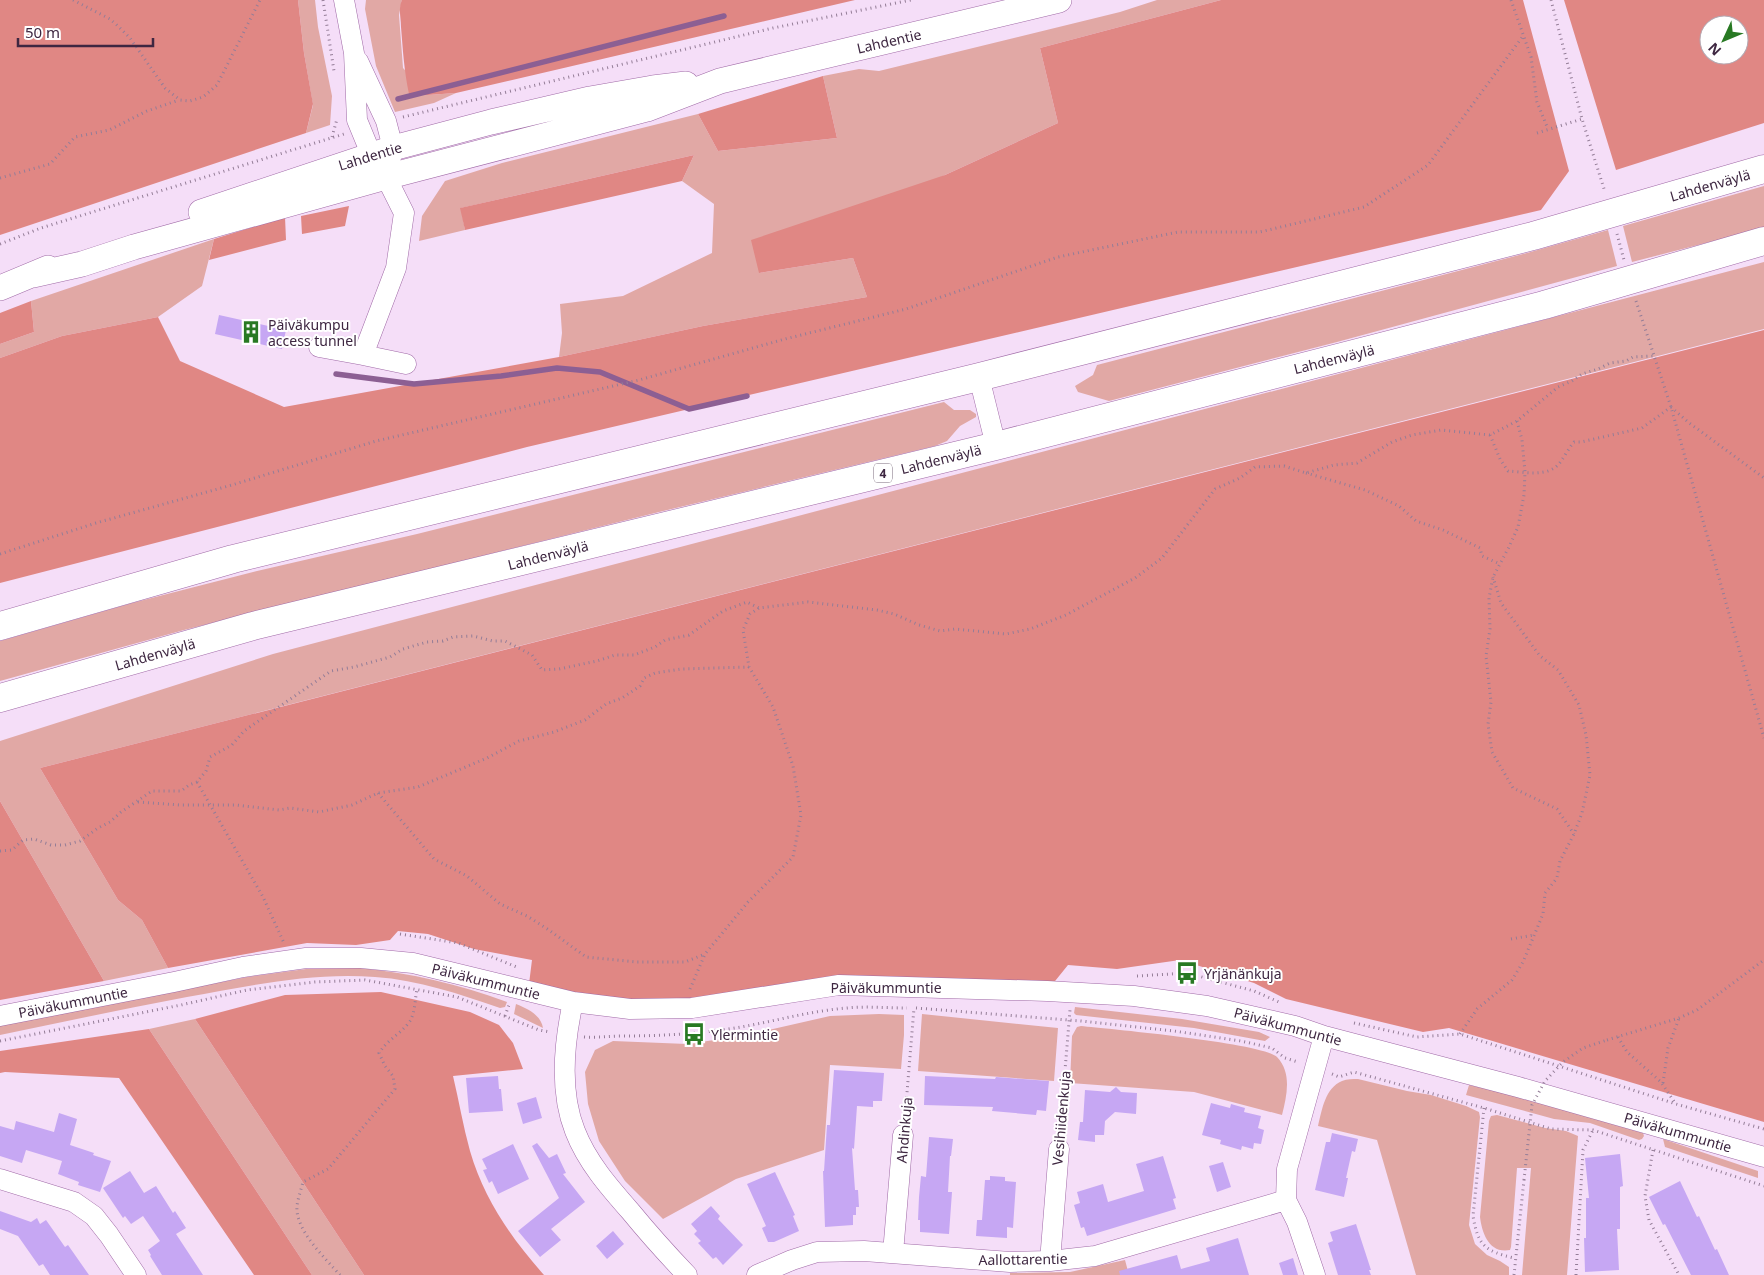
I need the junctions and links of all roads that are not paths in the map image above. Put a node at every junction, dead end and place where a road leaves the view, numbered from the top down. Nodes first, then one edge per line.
1 (344, 0) edge
2 (1059, 0) edge
3 (354, 53) junction
4 (720, 81) junction
5 (382, 151) junction
6 (1764, 169) edge
7 (386, 177) junction
8 (1764, 242) edge
9 (33, 275) junction
10 (0, 288) edge
11 (319, 347) dead end
12 (364, 355) junction
13 (406, 364) dead end
14 (979, 377) junction
15 (996, 446) junction
16 (0, 626) edge
17 (0, 698) edge
18 (573, 1002) junction
19 (0, 1016) edge
20 (1324, 1036) junction
21 (904, 1135) road end
22 (1059, 1149) road end
23 (1764, 1157) edge
24 (0, 1179) edge
25 (1286, 1200) junction
26 (893, 1253) junction
27 (1050, 1261) junction
28 (136, 1275) edge
29 (687, 1275) edge
30 (757, 1275) edge
31 (1315, 1275) edge

1 - 3 street
2 - 4 main road, Lahdentie
3 - 5 street
3 - 5 street
4 - 5 main road, Lahdentie
4 - 7 main road, Lahdentie
5 - 7 street
5 - 9 main road, Lahdentie
6 - 14 highway, Lahdenväylä
7 - 9 main road, Lahdentie
7 - 12 street
8 - 15 highway, Lahdenväylä / 4
9 - 10 main road, Lahdentie
11 - 12 street
12 - 13 street
14 - 15 street
14 - 16 highway, Lahdenväylä
15 - 17 highway, Lahdenväylä / 4
18 - 19 street, Päiväkummuntie
18 - 20 street, Päiväkummuntie
18 - 29 street
20 - 23 street, Päiväkummuntie
20 - 25 street
21 - 26 street, Ahdinkuja
22 - 27 street, Vesihiidenkuja
24 - 28 street
25 - 27 street, Aallottarentie
25 - 31 street
26 - 27 street, Aallottarentie
26 - 30 street, Aallottarentie

